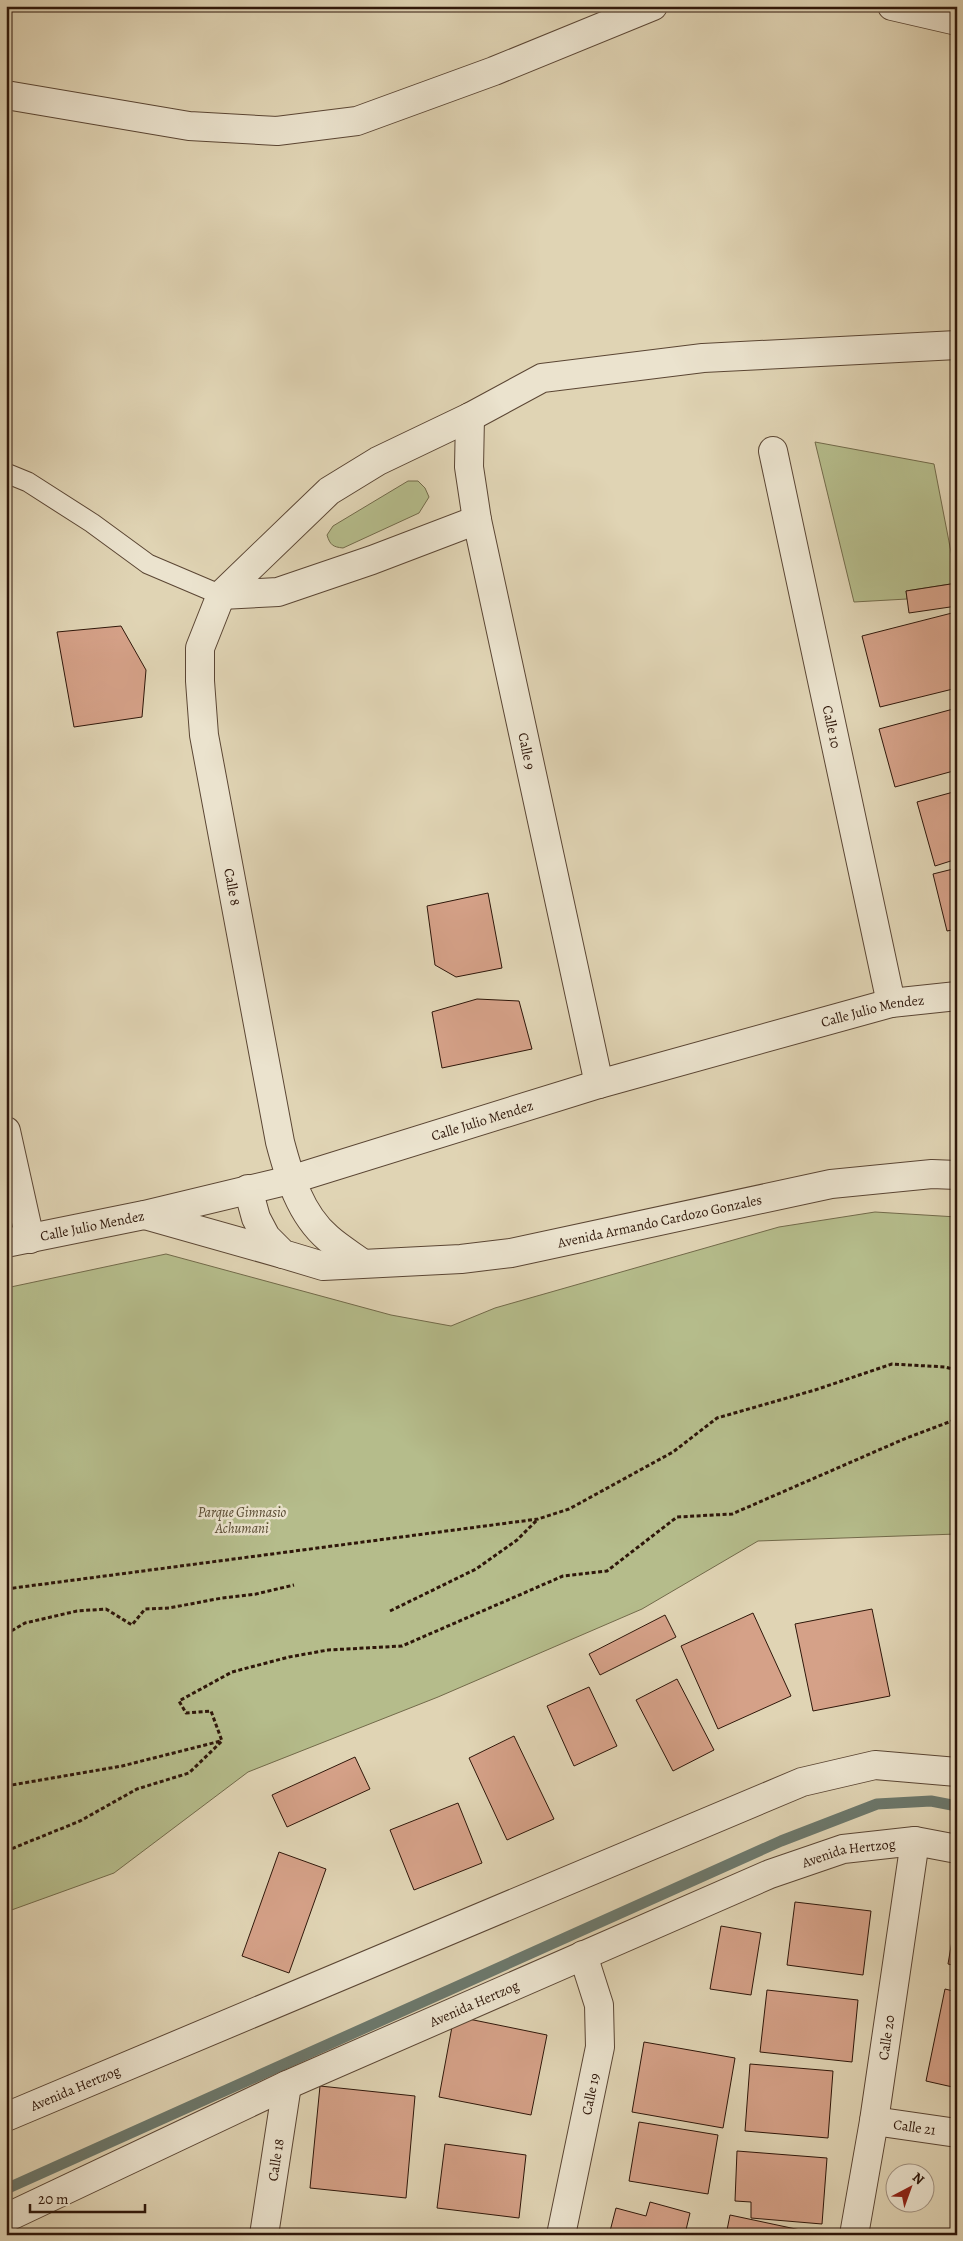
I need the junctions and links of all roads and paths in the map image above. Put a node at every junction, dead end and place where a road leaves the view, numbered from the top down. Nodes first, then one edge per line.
1 (653, 6) edge
2 (892, 6) edge
3 (957, 22) edge
4 (6, 95) edge
5 (957, 345) edge
6 (470, 417) junction
7 (773, 451) dead end
8 (6, 473) edge
9 (477, 520) junction
10 (222, 595) junction
11 (957, 996) edge
12 (891, 1003) junction
13 (600, 1084) junction
14 (6, 1131) edge
15 (957, 1175) edge
16 (290, 1180) junction
17 (248, 1189) junction
18 (144, 1215) junction
19 (18, 1241) edge
20 (283, 1254) junction
21 (362, 1263) junction
22 (957, 1370) edge
23 (957, 1419) edge
24 (538, 1519) junction
25 (294, 1584) dead end
26 (6, 1590) edge
27 (390, 1611) dead end
28 (6, 1634) edge
29 (222, 1741) junction
30 (957, 1772) edge
31 (6, 1786) edge
32 (916, 1841) junction
33 (957, 1849) edge
34 (6, 1851) edge
35 (583, 1955) junction
36 (287, 2086) junction
37 (6, 2116) edge
38 (874, 2121) junction
39 (957, 2133) edge
40 (6, 2218) edge
41 (264, 2235) edge
42 (561, 2235) edge
43 (854, 2235) edge

1 - 4 street
2 - 3 street
5 - 6 street
6 - 9 street, Calle 9
6 - 10 street
7 - 12 street, Calle 10
8 - 10 lane
9 - 10 street
9 - 13 street, Calle 9
10 - 16 street, Calle 8
11 - 12 street, Calle Julio Mendez
12 - 13 street, Calle Julio Mendez
13 - 16 street, Calle Julio Mendez
14 - 19 street
15 - 21 street, Avenida Armando Cardozo Gonzales
16 - 17 street, Calle Julio Mendez
16 - 21 street
17 - 18 street, Calle Julio Mendez
17 - 20 street
18 - 19 street, Calle Julio Mendez
18 - 20 street, Avenida Armando Cardozo Gonzales
20 - 21 street, Avenida Armando Cardozo Gonzales
22 - 24 path
23 - 29 path
24 - 26 path
24 - 27 path
25 - 28 path
29 - 31 path
29 - 34 path
30 - 37 street, Avenida Hertzog
32 - 33 street, Avenida Hertzog
32 - 35 street, Avenida Hertzog
32 - 38 street, Calle 20
35 - 36 street, Avenida Hertzog
35 - 42 street, Calle 19
36 - 40 street, Avenida Hertzog
36 - 41 street, Calle 18
38 - 39 street, Calle 21
38 - 43 street, Calle 20

